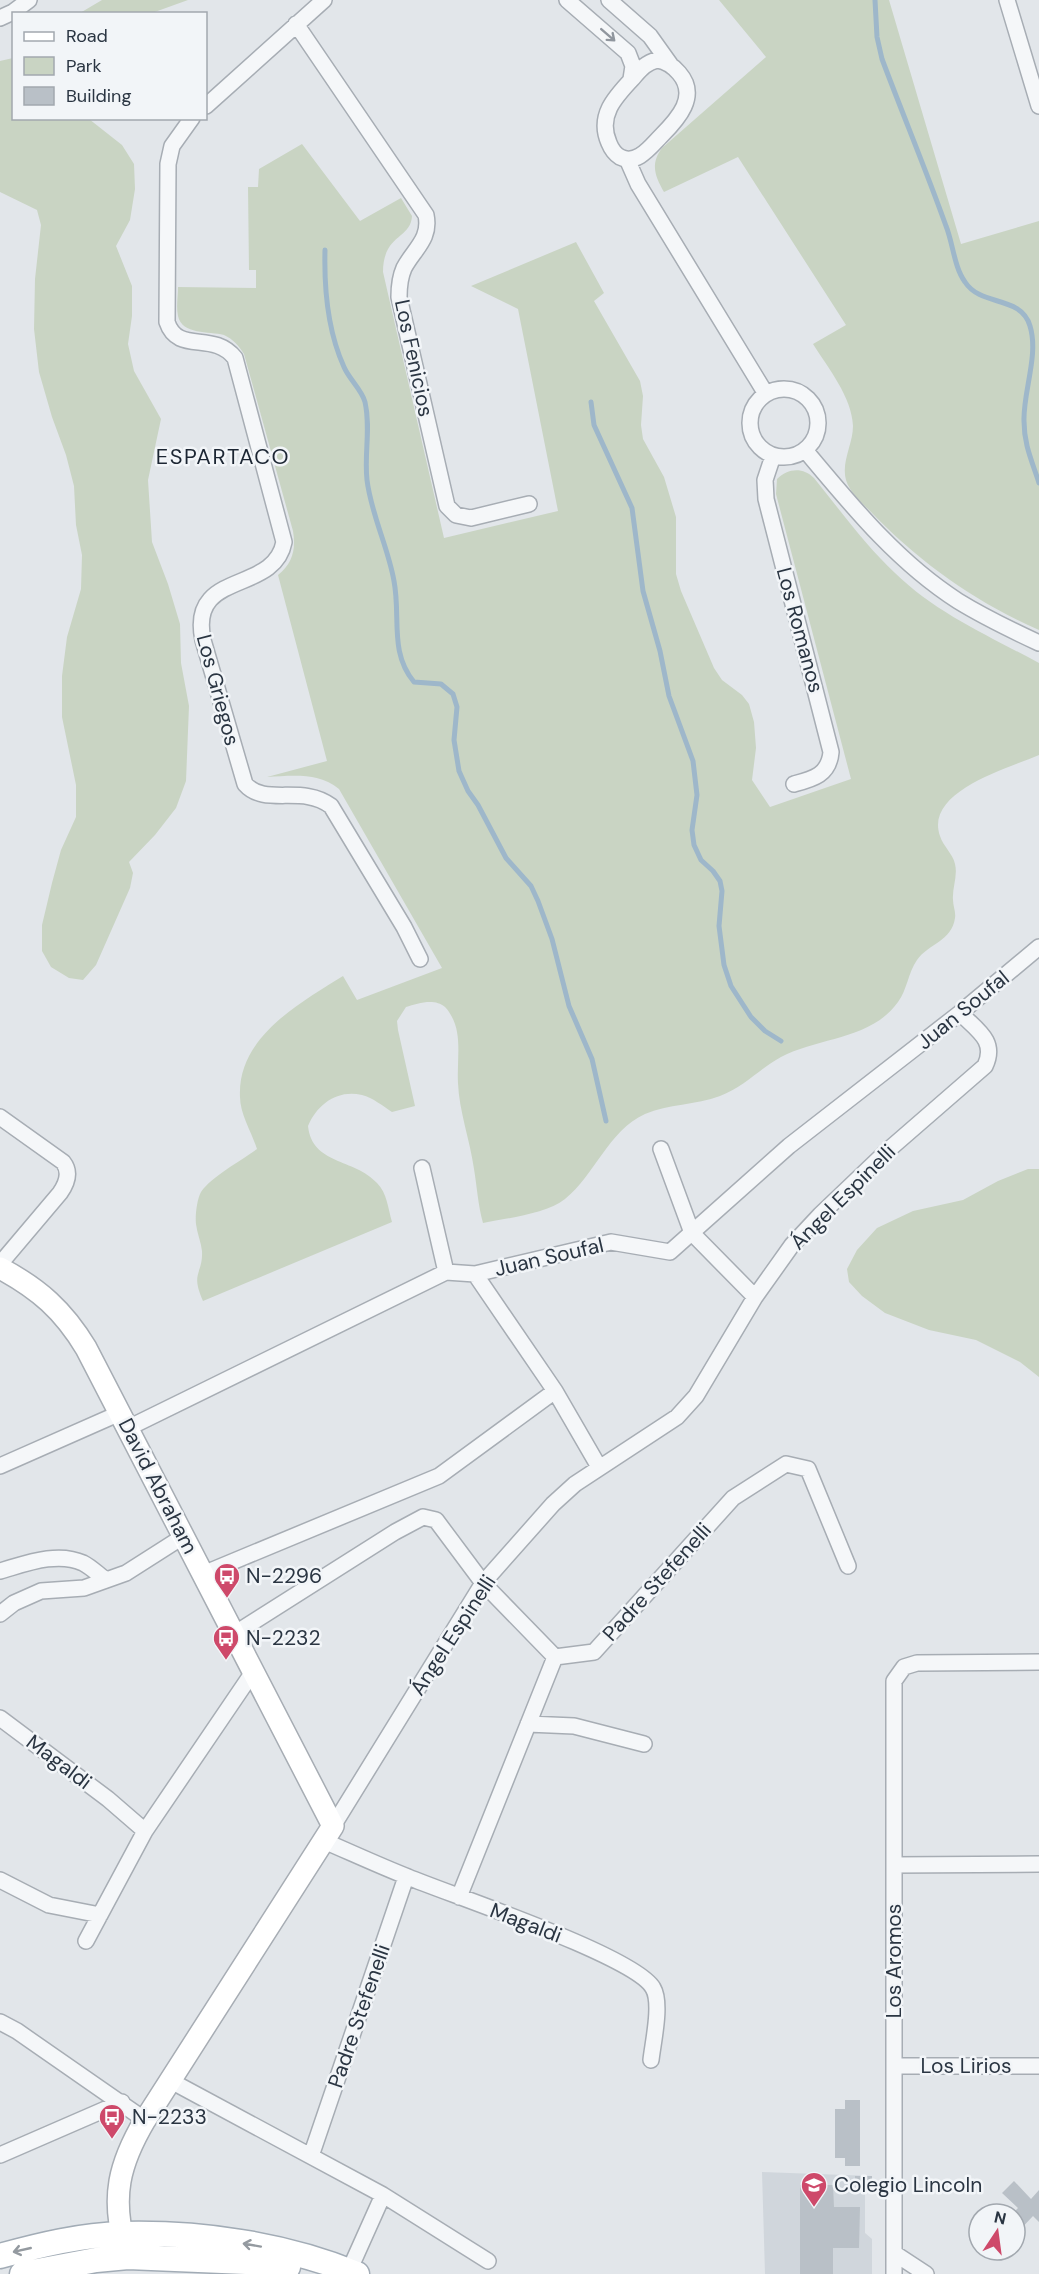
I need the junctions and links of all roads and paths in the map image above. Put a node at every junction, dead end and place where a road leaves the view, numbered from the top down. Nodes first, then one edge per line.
1 (29, 0) edge
2 (324, 0) edge
3 (567, 0) edge
4 (609, 0) edge
5 (1007, 0) edge
6 (13, 12) edge
7 (296, 24) junction
8 (670, 64) junction
9 (631, 79) junction
10 (207, 105) edge
11 (1039, 106) edge
12 (190, 120) edge
13 (627, 159) junction
14 (766, 394) junction
15 (805, 450) junction
16 (773, 456) junction
17 (529, 504) dead end
18 (1039, 643) edge
19 (794, 784) dead end
20 (1039, 946) edge
21 (420, 959) dead end
22 (960, 1013) junction
23 (0, 1117) edge
24 (661, 1149) dead end
25 (422, 1168) dead end
26 (692, 1233) junction
27 (0, 1266) edge
28 (446, 1272) junction
29 (475, 1274) junction
30 (755, 1297) junction
31 (555, 1391) junction
32 (124, 1421) junction
33 (0, 1466) edge
34 (599, 1467) junction
35 (183, 1536) junction
36 (848, 1566) dead end
37 (0, 1571) edge
38 (203, 1574) junction
39 (106, 1580) junction
40 (483, 1583) junction
41 (0, 1614) edge
42 (234, 1634) junction
43 (555, 1657) junction
44 (1039, 1662) edge
45 (253, 1672) junction
46 (0, 1718) edge
47 (528, 1724) junction
48 (644, 1744) dead end
49 (145, 1831) junction
50 (328, 1834) junction
51 (1039, 1864) edge
52 (894, 1865) junction
53 (406, 1877) junction
54 (0, 1880) edge
55 (459, 1897) junction
56 (100, 1915) junction
57 (86, 1941) dead end
58 (0, 2022) edge
59 (651, 2060) dead end
60 (894, 2066) junction
61 (1039, 2066) edge
62 (171, 2081) junction
63 (122, 2102) junction
64 (146, 2120) junction
65 (0, 2155) edge
66 (311, 2156) junction
67 (383, 2195) junction
68 (125, 2246) junction
69 (894, 2253) junction
70 (0, 2256) edge
71 (488, 2261) dead end
72 (353, 2272) edge
73 (13, 2274) edge
74 (22, 2274) edge
75 (315, 2274) edge
76 (894, 2274) edge
77 (926, 2274) edge

1 - 6 street
2 - 7 street
3 -> 9 street
4 - 8 street
5 - 11 street
7 - 10 street
7 - 17 street, Los Fenicios
8 - 9 street
8 - 13 street
9 - 13 street
12 - 21 street, Los Griegos
13 - 14 street
14 - 15 street
14 - 16 street
15 - 16 street
15 - 18 street
16 - 19 street, Los Romanos
20 - 22 street, Juan Soufal
22 - 26 street, Juan Soufal
22 - 30 street, Ángel Espinelli
23 - 27 street
24 - 26 street
25 - 28 street
26 - 29 street, Juan Soufal
26 - 30 street
27 - 32 main road, David Abraham
28 - 29 street, Juan Soufal
28 - 32 street
29 - 31 street
30 - 34 street, Ángel Espinelli
31 - 34 street
31 - 38 street
32 - 33 street
32 - 35 main road, David Abraham
34 - 40 street, Ángel Espinelli
35 - 38 main road, David Abraham
35 - 39 street
36 - 43 street, Padre Stefenelli
37 - 39 street
38 - 42 main road, David Abraham
39 - 41 street
40 - 42 street
40 - 43 street
40 - 50 street, Ángel Espinelli
42 - 45 main road, David Abraham
43 - 47 street
44 - 52 street, Los Aromos
45 - 49 street
45 - 50 main road, David Abraham
46 - 49 street, Magaldi
47 - 48 street
47 - 55 street
49 - 56 street
50 - 53 street, Magaldi
50 - 62 main road, Ángel Espinelli
51 - 52 street
52 - 60 street, Los Aromos
53 - 55 street, Magaldi
53 - 66 street, Padre Stefenelli
54 - 56 street
55 - 59 street, Magaldi
56 - 57 street
58 - 63 street
60 - 61 street, Los Lirios
60 - 69 street, Los Aromos
62 - 64 main road, Ángel Espinelli
62 - 66 street
63 - 64 street
63 - 65 street
64 - 68 main road, Ángel Espinelli
66 - 67 street
67 - 71 street
67 - 72 street
68 -> 70 main road
72 -> 68 main road
68 - 73 main road
68 - 74 main road
68 - 75 main road
69 - 76 street, Los Aromos
69 - 77 street

